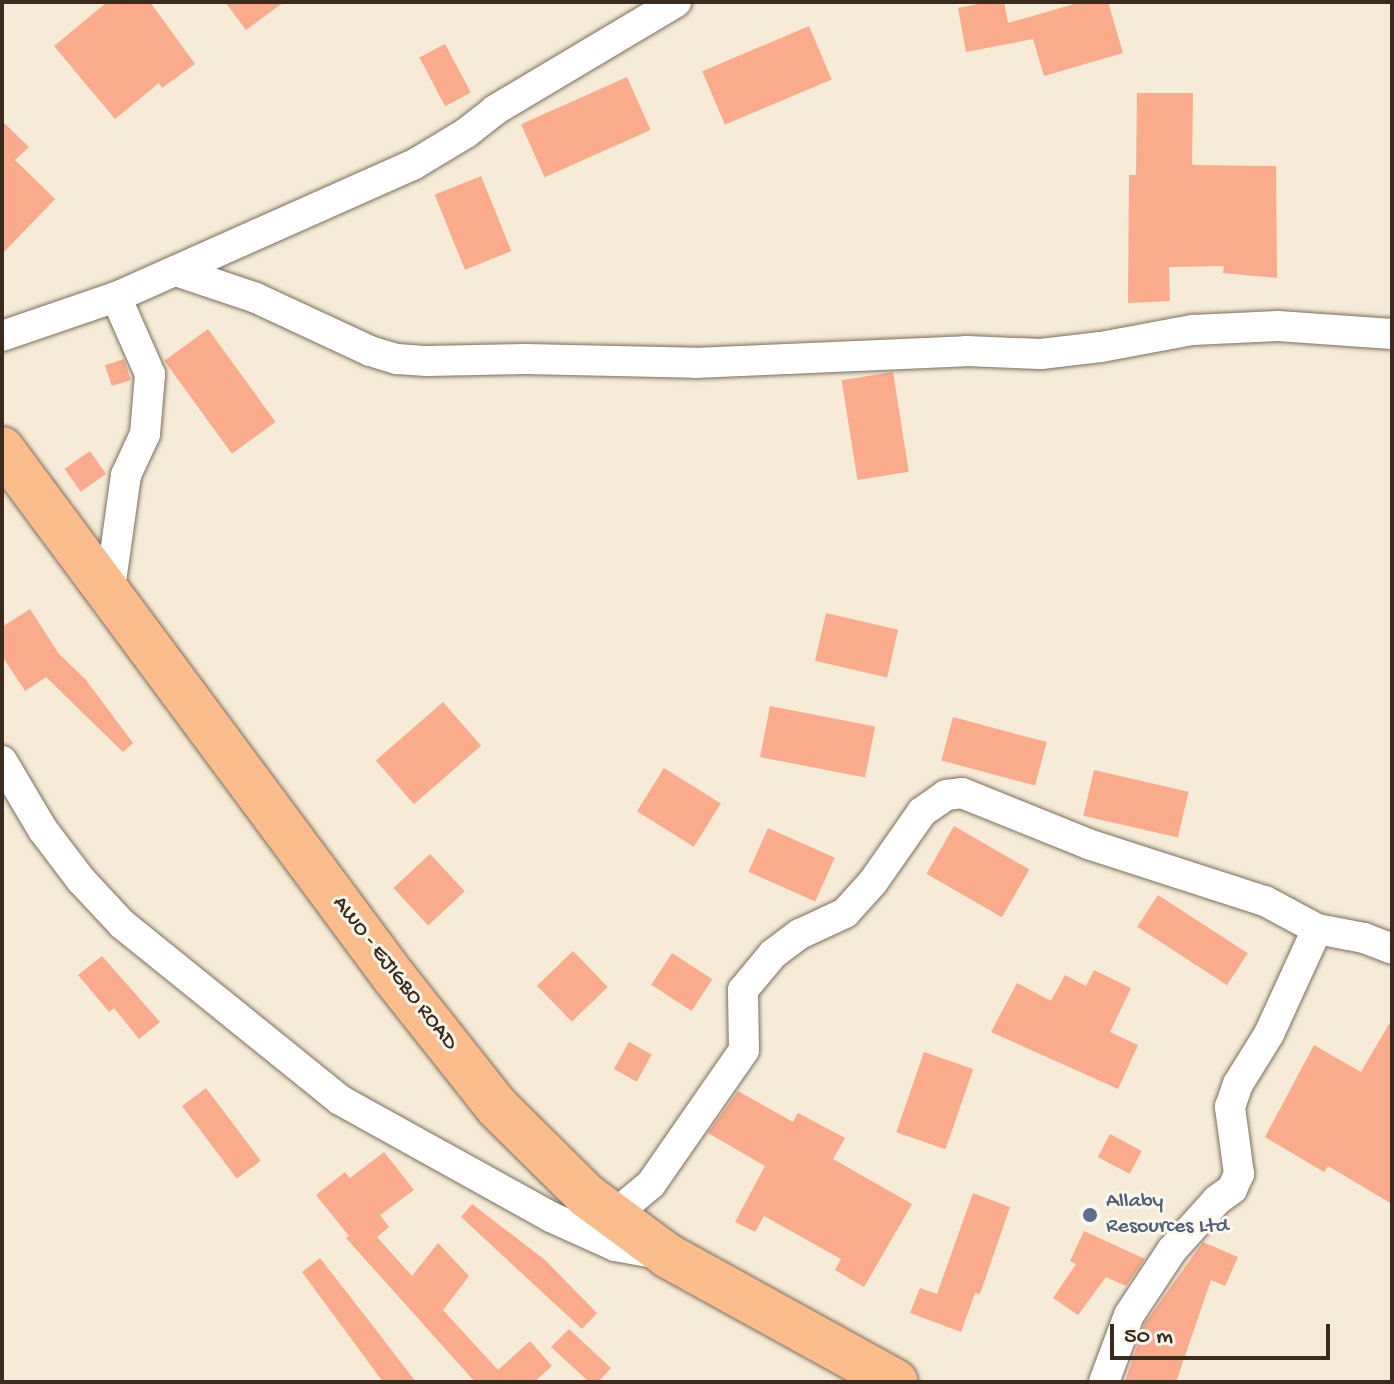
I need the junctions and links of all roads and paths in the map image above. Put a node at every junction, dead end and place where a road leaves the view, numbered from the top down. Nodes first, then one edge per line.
1 (667, 4) edge
2 (176, 271) junction
3 (116, 297) junction
4 (1392, 334) edge
5 (2, 337) edge
6 (2, 449) edge
7 (109, 596) junction
8 (2, 761) edge
9 (1317, 929) junction
10 (1392, 949) edge
11 (614, 1215) junction
12 (668, 1256) junction
13 (896, 1382) edge
14 (1104, 1382) edge

1 - 2 street
2 - 3 street
2 - 4 street
3 - 5 street
3 - 7 street
6 - 7 main road, AWO - EJIGBO ROAD
7 - 11 main road, AWO - EJIGBO ROAD
8 - 12 street
9 - 10 street
9 - 11 street
9 - 14 street
11 - 12 main road, AWO - EJIGBO ROAD
12 - 13 main road, AWO - EJIGBO ROAD

